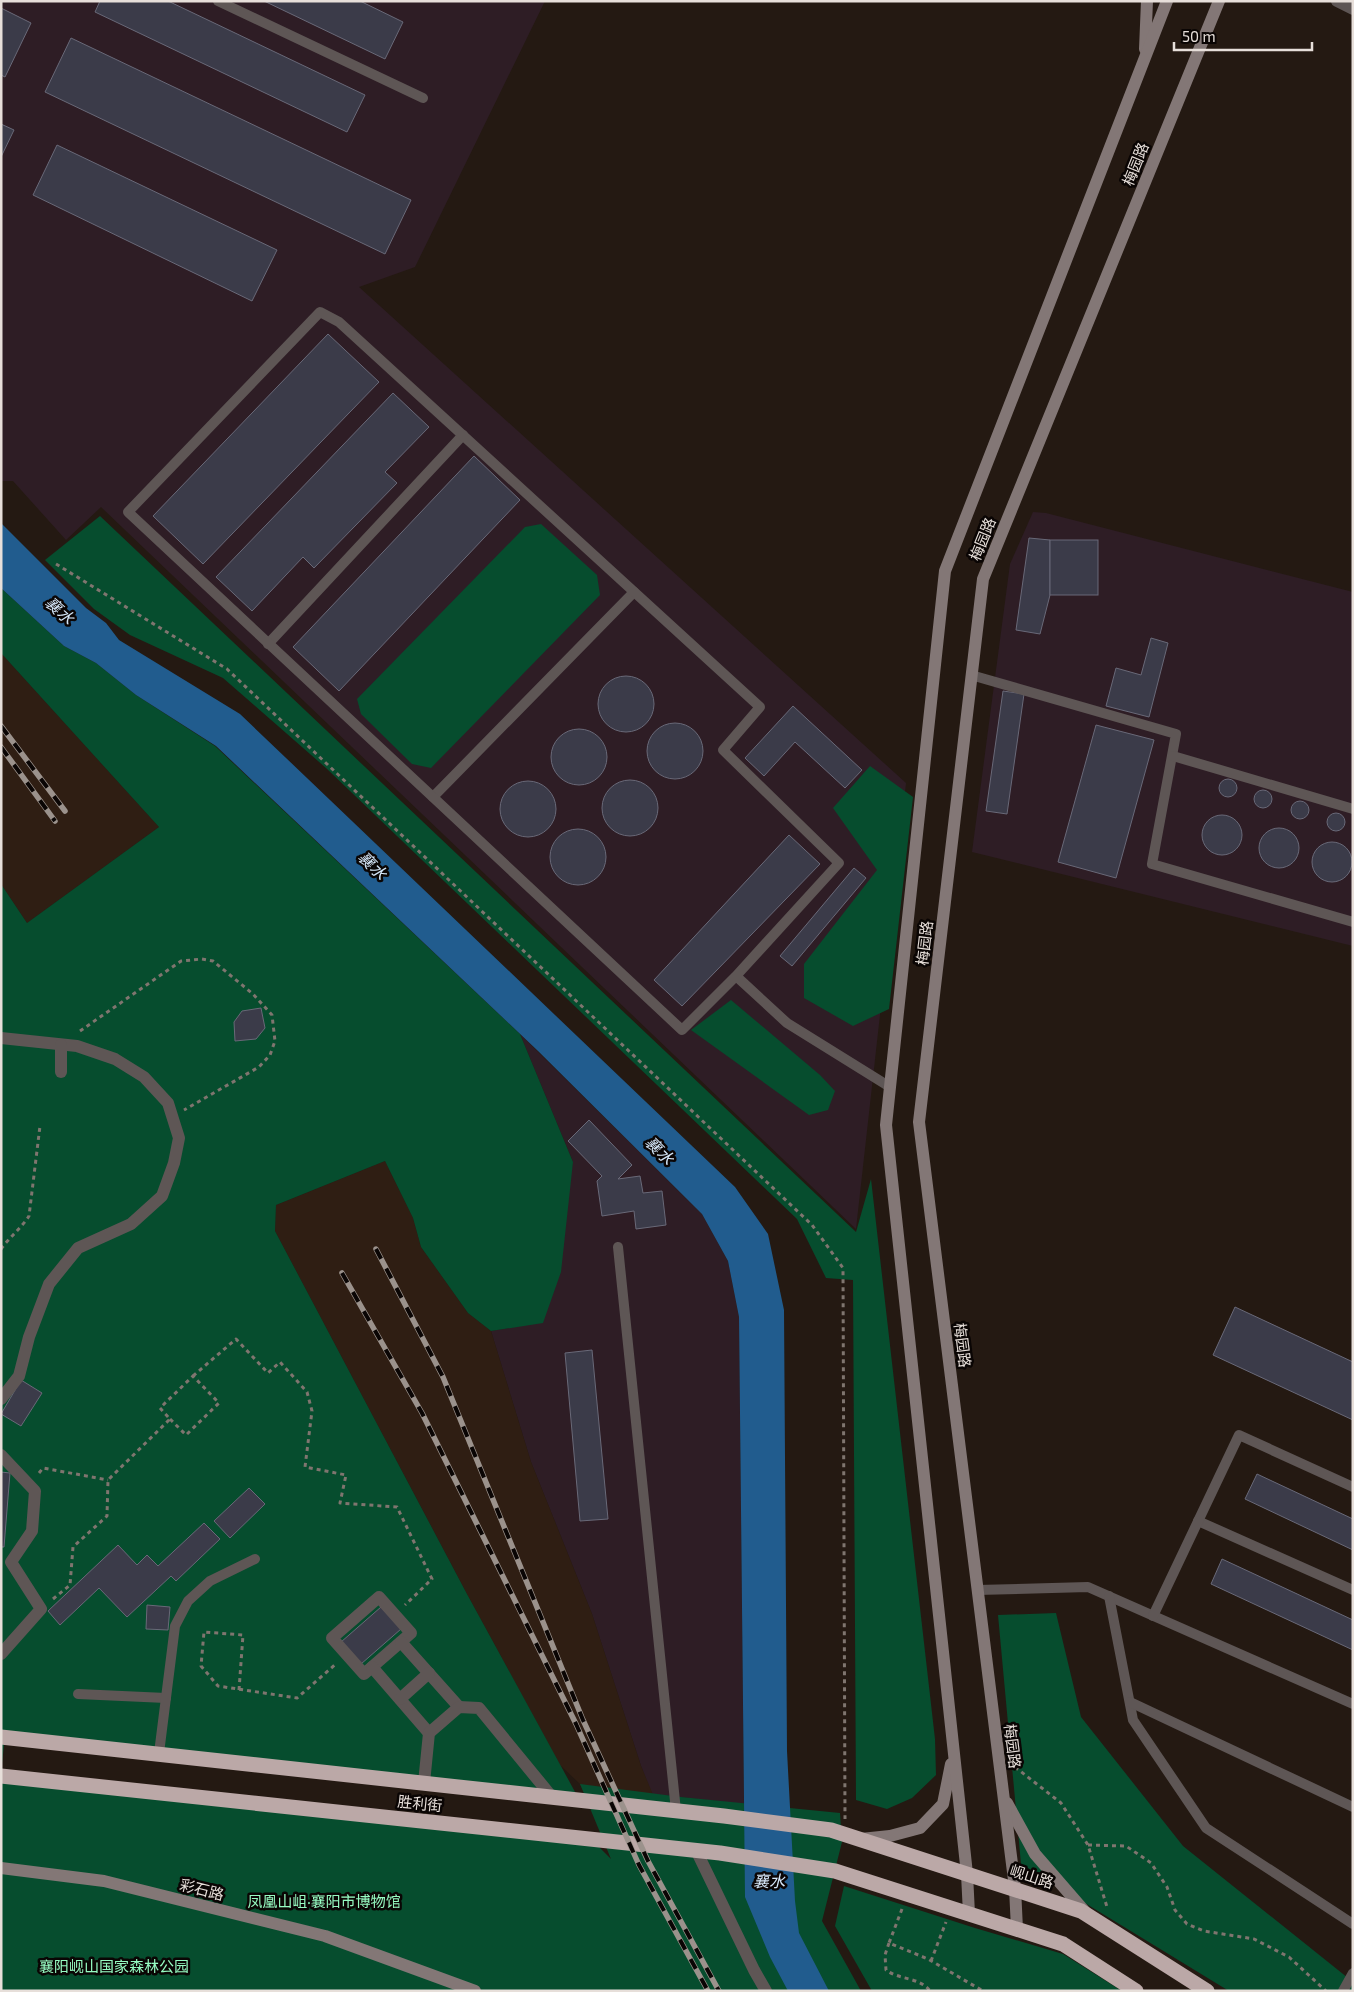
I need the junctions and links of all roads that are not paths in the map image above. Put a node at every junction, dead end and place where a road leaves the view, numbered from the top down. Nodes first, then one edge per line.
1 (218, 1) edge
2 (1147, 1) edge
3 (1167, 1) edge
4 (1219, 1) edge
5 (1337, 1) edge
6 (1353, 9) edge
7 (1145, 58) junction
8 (423, 98) dead end
9 (464, 435) junction
10 (634, 592) junction
11 (268, 644) junction
12 (972, 675) junction
13 (1173, 756) junction
14 (433, 797) junction
15 (1353, 809) edge
16 (1353, 922) edge
17 (736, 976) junction
18 (1, 1038) edge
19 (62, 1045) junction
20 (61, 1072) dead end
21 (890, 1088) junction
22 (618, 1247) dead end
23 (1, 1399) edge
24 (1, 1455) edge
25 (1353, 1487) edge
26 (1198, 1521) junction
27 (255, 1558) dead end
28 (6, 1564) edge
29 (977, 1590) junction
30 (1353, 1590) edge
31 (1109, 1596) junction
32 (1154, 1616) junction
33 (401, 1642) junction
34 (1, 1654) edge
35 (372, 1667) junction
36 (429, 1673) junction
37 (78, 1694) dead end
38 (166, 1698) junction
39 (400, 1699) junction
40 (1130, 1702) junction
41 (1353, 1704) edge
42 (459, 1708) junction
43 (429, 1733) junction
44 (1, 1737) edge
45 (954, 1752) junction
46 (160, 1754) junction
47 (1, 1776) edge
48 (424, 1783) junction
49 (1003, 1797) junction
50 (552, 1798) junction
51 (1353, 1807) edge
52 (676, 1811) junction
53 (829, 1830) joint
54 (852, 1837) junction
55 (696, 1850) junction
56 (1, 1868) edge
57 (967, 1874) junction
58 (1014, 1888) junction
59 (969, 1914) junction
60 (1088, 1916) junction
61 (1353, 1924) edge
62 (1017, 1930) junction
63 (1353, 1973) edge
64 (475, 1991) edge
65 (766, 1991) edge
66 (1136, 1991) edge
67 (1208, 1991) edge
68 (1343, 1991) edge

1 - 8 lane
2 - 7 main road
3 - 7 main road, 梅园路
4 - 12 main road, 梅园路
5 - 6 street
7 - 21 main road, 梅园路
9 - 10 lane
9 - 11 lane
9 - 11 lane
10 - 14 lane
10 - 17 lane
11 - 14 lane
12 - 13 lane
12 - 29 main road, 梅园路
13 - 15 lane
13 - 16 lane
14 - 17 lane
17 - 21 lane
18 - 19 street
19 - 20 street
19 - 23 street
21 - 45 main road, 梅园路
22 - 52 lane
24 - 28 street
25 - 26 lane
26 - 30 lane
26 - 32 lane
27 - 38 lane
28 - 34 street
29 - 31 lane
29 - 49 main road, 梅园路
31 - 32 lane
31 - 40 lane
32 - 41 lane
33 - 35 street
33 - 35 street
33 - 36 street
35 - 39 street
36 - 39 street
36 - 42 street
37 - 38 lane
38 - 46 lane
39 - 43 street
40 - 51 lane
40 - 61 lane
42 - 43 street
42 - 50 street
43 - 48 street
44 - 46 highway, 胜利街
45 - 54 main road
45 - 57 main road, 梅园路
46 - 48 highway, 胜利街
47 - 55 highway, 胜利街
48 - 50 highway, 胜利街
49 - 58 main road, 梅园路
49 - 60 main road
50 - 52 highway, 胜利街
52 - 53 highway, 胜利街
53 - 54 highway, 岘山路
54 - 57 highway, 岘山路
55 - 59 highway, 胜利街
55 - 65 street
56 - 64 main road, 彩石路
57 - 58 highway, 岘山路
57 - 59 main road, 梅园路
58 - 60 highway, 岘山路
58 - 62 main road, 梅园路
59 - 62 highway
60 - 67 highway, 岘山路
62 - 66 highway
63 - 68 lane

